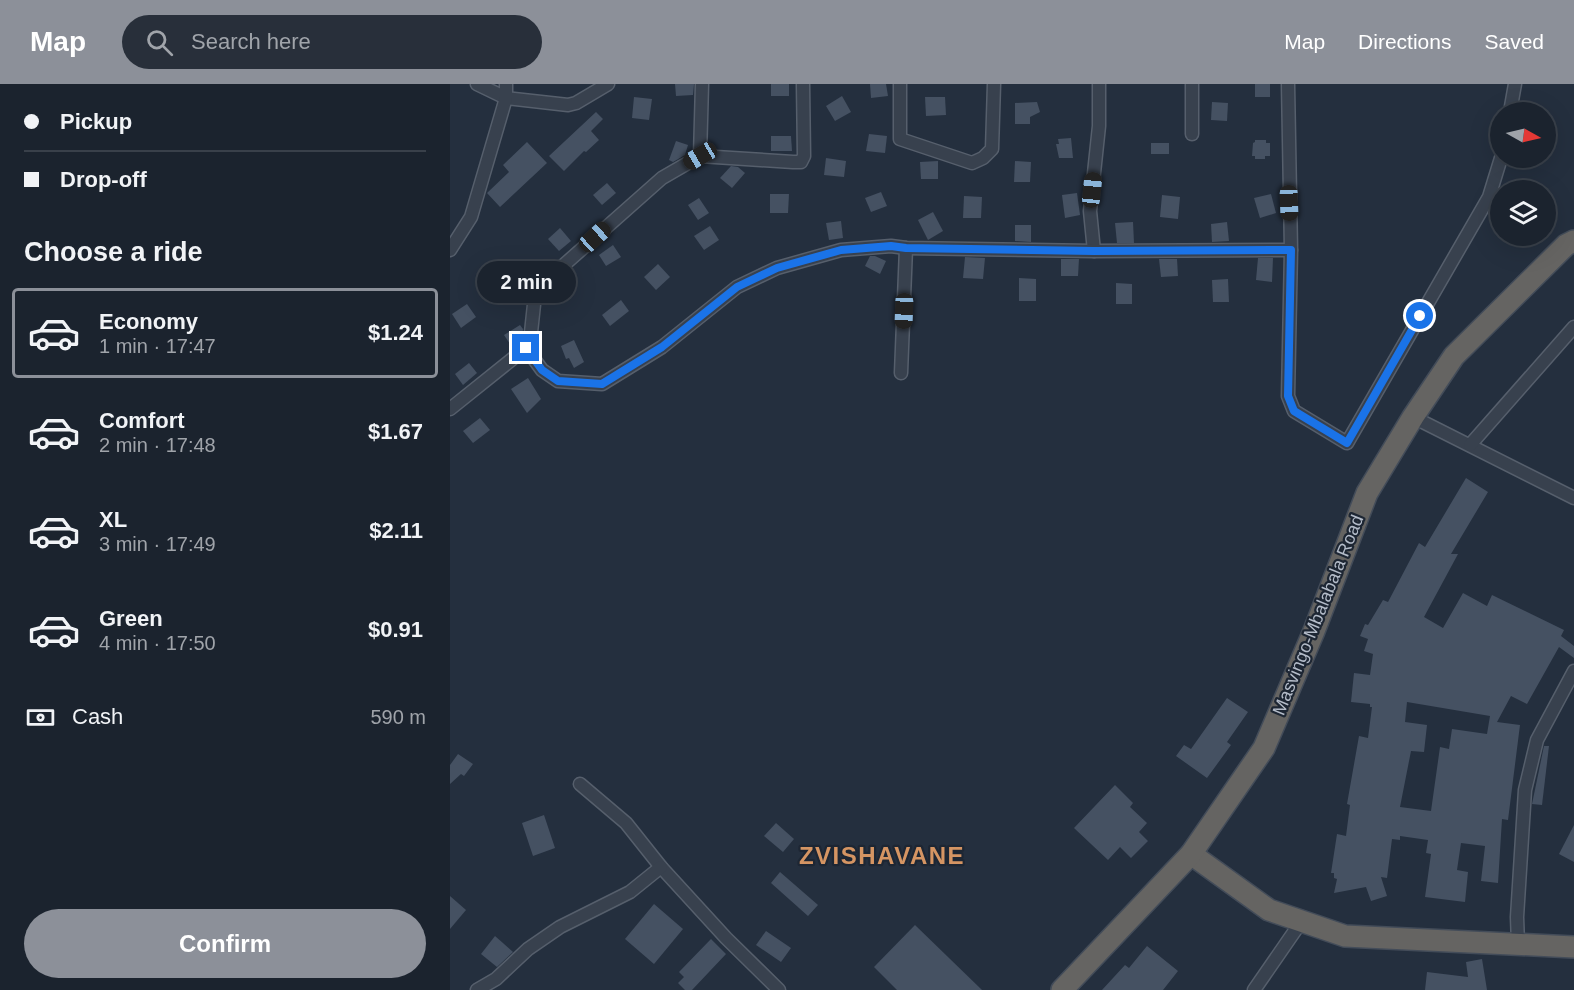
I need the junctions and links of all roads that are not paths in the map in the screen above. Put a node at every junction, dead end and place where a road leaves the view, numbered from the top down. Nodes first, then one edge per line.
1 (477, 84) edge
2 (506, 84) edge
3 (608, 84) edge
4 (702, 84) edge
5 (802, 84) edge
6 (900, 84) edge
7 (994, 84) edge
8 (1099, 84) edge
9 (1192, 84) edge
10 (1288, 84) edge
11 (1515, 84) edge
12 (506, 98) junction
13 (1512, 102) edge
14 (1192, 134) dead end
15 (700, 156) junction
16 (1498, 168) edge
17 (1574, 241) edge
18 (906, 248) junction
19 (450, 250) edge
20 (1291, 250) junction
21 (1094, 251) junction
22 (1574, 327) edge
23 (526, 348) junction
24 (901, 373) dead end
25 (450, 409) edge
26 (1413, 417) junction
27 (1470, 446) junction
28 (1574, 498) edge
29 (1574, 670) edge
30 (580, 784) dead end
31 (1191, 854) junction
32 (662, 867) junction
33 (1301, 922) junction
34 (1518, 944) junction
35 (1574, 947) edge
36 (477, 990) edge
37 (779, 990) edge
38 (1062, 990) edge
39 (1254, 990) edge

1 - 12 street
2 - 12 street
3 - 12 street
4 - 15 street
5 - 15 street
6 - 7 street
8 - 21 street
9 - 14 street
10 - 20 street
11 - 13 street
12 - 19 street
15 - 23 street
16 - 20 street
17 - 26 highway, Masvingo-Mbalabala Road
18 - 21 street
18 - 23 street
18 - 24 street
20 - 21 street
22 - 27 street
23 - 25 street
26 - 27 street
26 - 31 highway, Masvingo-Mbalabala Road
27 - 28 street
29 - 34 street
30 - 32 street
31 - 33 highway
31 - 38 highway, Masvingo-Mbalabala Road
32 - 36 street
32 - 37 street
33 - 34 highway
33 - 39 street
34 - 35 highway

